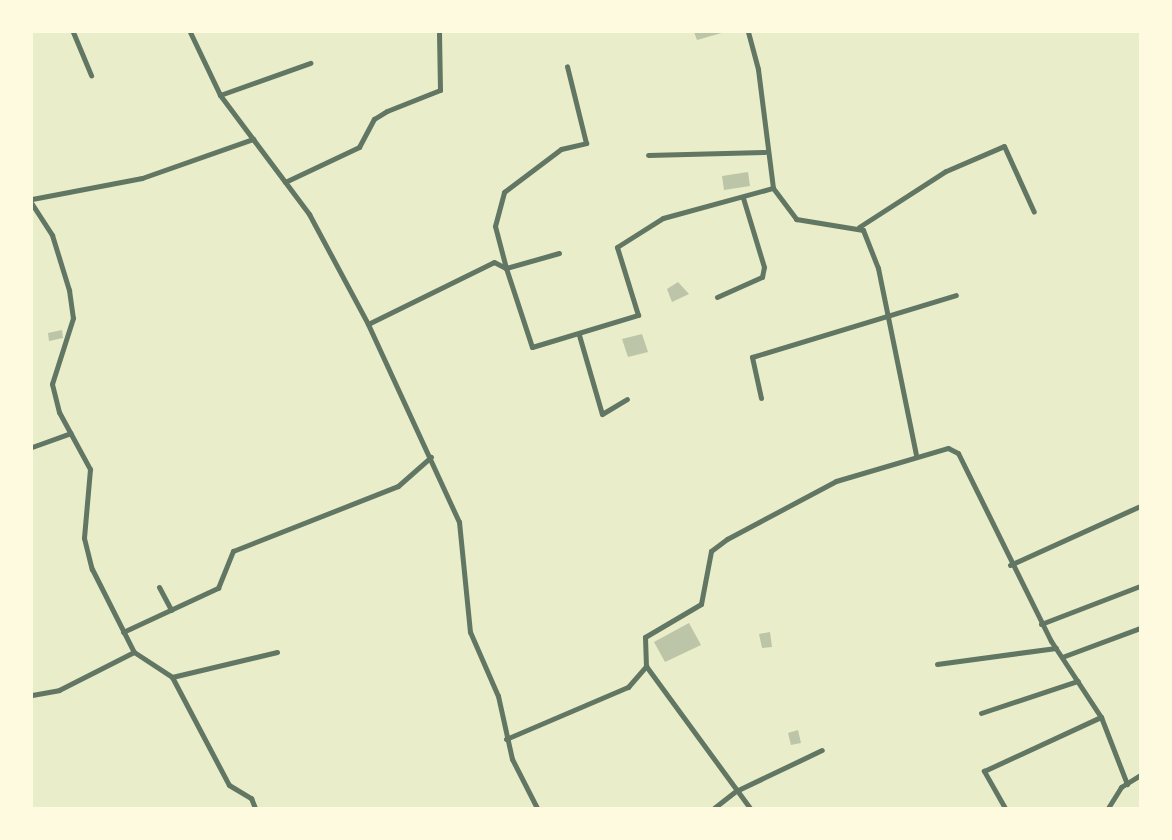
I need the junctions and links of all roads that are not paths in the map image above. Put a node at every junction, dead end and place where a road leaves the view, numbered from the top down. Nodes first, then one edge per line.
1 (73, 32) edge
2 (190, 32) edge
3 (440, 32) edge
4 (748, 32) edge
5 (310, 63) dead end
6 (567, 66) dead end
7 (91, 75) dead end
8 (220, 95) junction
9 (253, 139) junction
10 (765, 152) junction
11 (648, 155) dead end
12 (285, 182) junction
13 (773, 188) junction
14 (743, 198) junction
15 (32, 199) edge
16 (32, 204) edge
17 (1034, 212) dead end
18 (859, 227) junction
19 (559, 253) dead end
20 (506, 268) junction
21 (956, 295) dead end
22 (717, 297) dead end
23 (887, 318) junction
24 (368, 324) junction
25 (579, 335) junction
26 (761, 398) dead end
27 (627, 399) dead end
28 (71, 434) junction
29 (32, 447) edge
30 (916, 454) junction
31 (431, 457) junction
32 (1140, 506) edge
33 (1010, 565) junction
34 (1140, 586) edge
35 (159, 587) dead end
36 (171, 610) junction
37 (1041, 624) junction
38 (1140, 628) edge
39 (123, 632) junction
40 (1056, 648) junction
41 (134, 652) junction
42 (277, 652) dead end
43 (1062, 657) junction
44 (937, 664) dead end
45 (646, 666) junction
46 (172, 676) junction
47 (1078, 681) junction
48 (32, 695) edge
49 (981, 713) dead end
50 (1101, 717) junction
51 (506, 738) junction
52 (822, 750) dead end
53 (1140, 774) edge
54 (1127, 784) junction
55 (736, 791) junction
56 (255, 808) edge
57 (537, 808) edge
58 (714, 808) edge
59 (750, 808) edge
60 (1005, 808) edge
61 (1108, 808) edge

1 - 7 street
2 - 8 street
3 - 12 street
4 - 10 street
5 - 8 street
6 - 20 street
8 - 9 street
9 - 12 street
9 - 15 street
10 - 11 street
10 - 13 street
12 - 24 street
13 - 14 street
13 - 18 street
14 - 22 street
14 - 25 street
16 - 28 street
17 - 18 street
18 - 23 street
19 - 20 street
20 - 24 street
20 - 25 street
21 - 23 street
23 - 26 street
23 - 30 street
24 - 31 street
25 - 27 street
28 - 29 street
28 - 39 street
30 - 33 street
30 - 45 street
31 - 36 street
31 - 51 street
32 - 33 street
33 - 37 street
34 - 37 street
35 - 36 street
36 - 39 street
37 - 40 street
38 - 43 street
39 - 41 street
40 - 43 street
40 - 44 street
41 - 46 street
41 - 48 street
42 - 46 street
43 - 47 street
45 - 51 street
45 - 55 street
46 - 56 street
47 - 49 street
47 - 50 street
50 - 54 street
50 - 60 street
51 - 57 street
52 - 55 street
53 - 54 street
54 - 61 street
55 - 58 street
55 - 59 street

